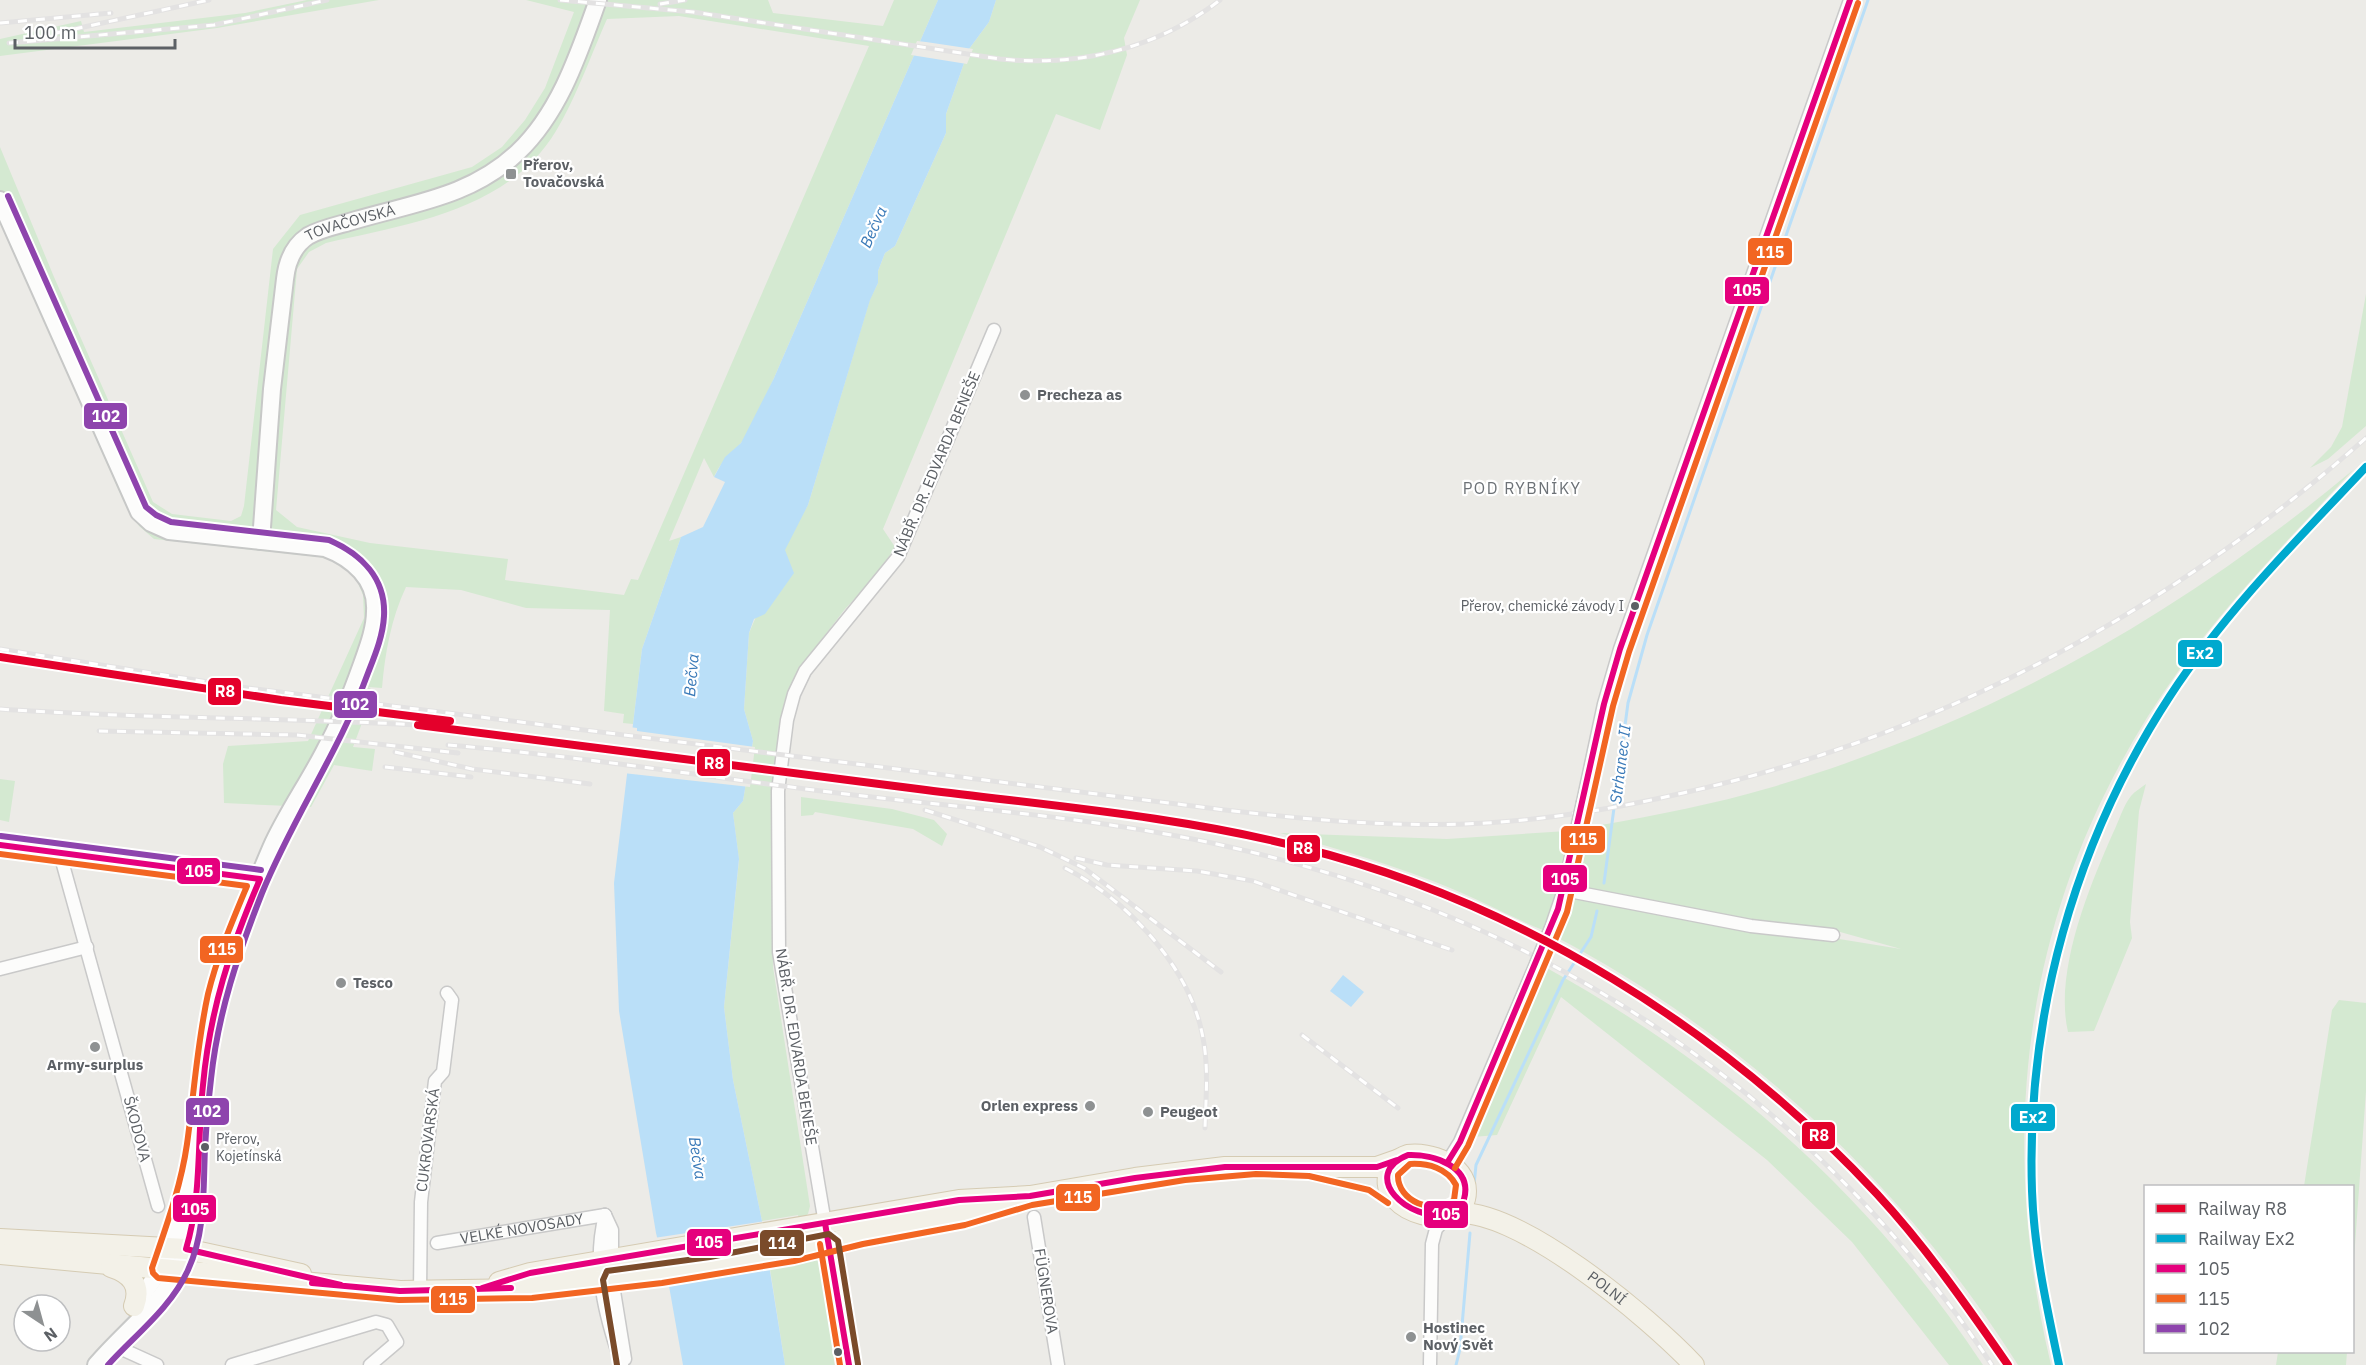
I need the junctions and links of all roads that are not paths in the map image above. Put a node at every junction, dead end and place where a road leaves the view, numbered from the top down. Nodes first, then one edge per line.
1 (598, 0) edge
2 (1850, 0) edge
3 (0, 200) edge
4 (994, 330) dead end
5 (261, 541) junction
6 (0, 845) edge
7 (60, 854) junction
8 (260, 879) junction
9 (1564, 890) junction
10 (1833, 934) dead end
11 (87, 947) junction
12 (0, 969) edge
13 (447, 993) dead end
14 (1397, 1160) junction
15 (1447, 1163) junction
16 (1310, 1167) junction
17 (1466, 1186) junction
18 (1030, 1196) junction
19 (1393, 1196) junction
20 (158, 1206) dead end
21 (1420, 1213) junction
22 (1450, 1214) junction
23 (1034, 1217) dead end
24 (825, 1223) junction
25 (1507, 1227) junction
26 (0, 1239) edge
27 (437, 1243) dead end
28 (829, 1244) junction
29 (1432, 1244) junction
30 (178, 1248) junction
31 (0, 1254) edge
32 (100, 1263) junction
33 (169, 1270) junction
34 (606, 1270) junction
35 (341, 1285) junction
36 (420, 1291) junction
37 (134, 1306) junction
38 (113, 1345) junction
39 (238, 1364) edge
40 (96, 1365) edge
41 (157, 1365) edge
42 (370, 1365) edge
43 (624, 1365) edge
44 (849, 1365) edge
45 (1058, 1365) edge
46 (1430, 1365) edge
47 (1694, 1365) edge

1 - 5 main road, TOVAČOVSKÁ
2 - 9 street, bridge
3 - 5 main road
4 - 24 street, NÁBŘ. DR. EDVARDA BENEŠE
5 - 8 main road
6 - 7 street
7 - 8 street
7 - 11 street, ŠKODOVA
8 - 30 main road
9 - 10 street
9 - 15 street, bridge
11 - 12 street
11 - 20 street, ŠKODOVA
13 - 36 street, CUKROVARSKÁ
14 - 15 main road
14 - 16 main road
14 - 19 main road
15 - 17 main road
16 - 18 main road
16 - 19 main road
17 - 22 main road
17 - 25 main road, POLNÍ
18 - 24 main road
18 - 28 main road
19 - 21 main road
21 - 22 main road
21 - 29 street
22 - 25 main road, POLNÍ
22 - 29 street
23 - 45 street, FÜGNEROVA
24 - 28 street, NÁBŘ. DR. EDVARDA BENEŠE
24 - 34 main road
25 - 47 main road, POLNÍ
26 - 30 main road
27 - 34 street, VELKÉ NOVOSADY
28 - 34 main road
28 - 44 street, NÁBŘ. DR. EDVARDA BENEŠE
29 - 46 street
30 - 33 main road
30 - 35 main road
31 - 32 main road
32 - 33 main road
32 - 37 main road
33 - 35 main road
33 - 37 main road
33 - 38 main road
34 - 36 main road
34 - 43 street, VELKÉ NOVOSADY
35 - 36 main road
37 - 38 main road
38 - 40 main road
38 - 41 street
39 - 42 street

